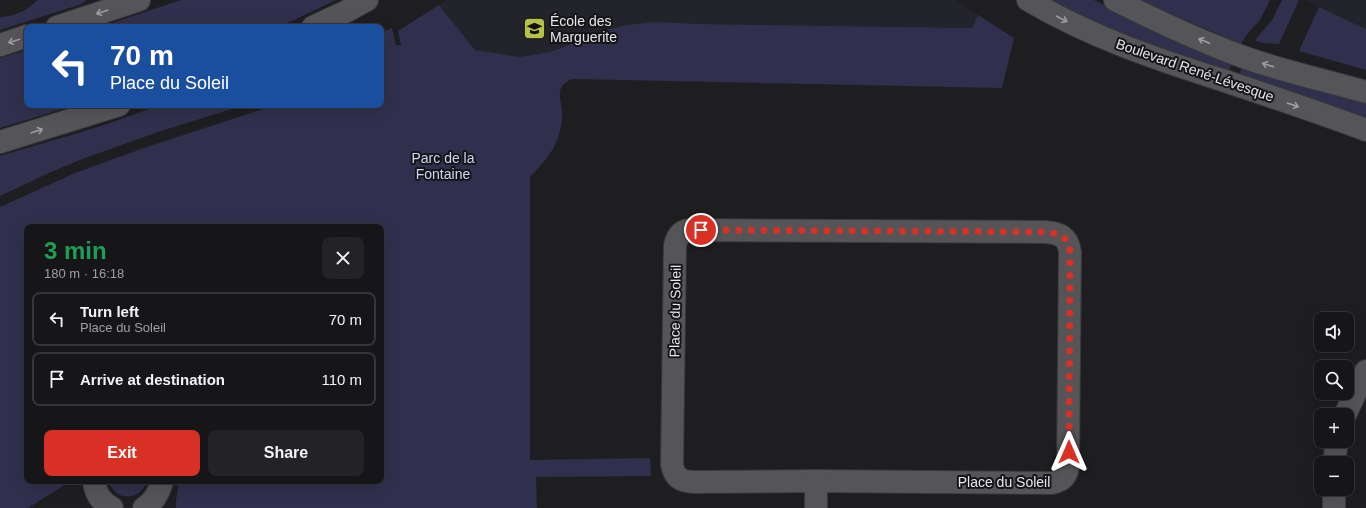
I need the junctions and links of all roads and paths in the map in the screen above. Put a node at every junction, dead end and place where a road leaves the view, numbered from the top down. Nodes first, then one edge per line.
1 (139, 0) edge
2 (367, 0) edge
3 (1028, 0) edge
4 (1115, 0) edge
5 (66, 24) edge
6 (320, 24) edge
7 (24, 37) edge
8 (0, 45) edge
9 (1366, 92) edge
10 (109, 108) edge
11 (1366, 130) edge
12 (0, 142) edge
13 (1366, 371) edge
14 (1348, 408) edge
15 (816, 481) junction
16 (95, 484) edge
17 (161, 484) edge
18 (1334, 496) edge
19 (112, 508) edge
20 (145, 508) edge
21 (816, 508) edge
22 (1334, 508) edge

1 -> 5 street
2 - 6 street
3 -> 11 street, Boulevard René-Lévesque
9 -> 4 street, Boulevard René-Lévesque
7 -> 8 street
12 -> 10 street
13 - 14 street
15 - 15 street, Place du Soleil
15 - 21 street
16 - 19 street
17 - 20 street
18 - 22 street

